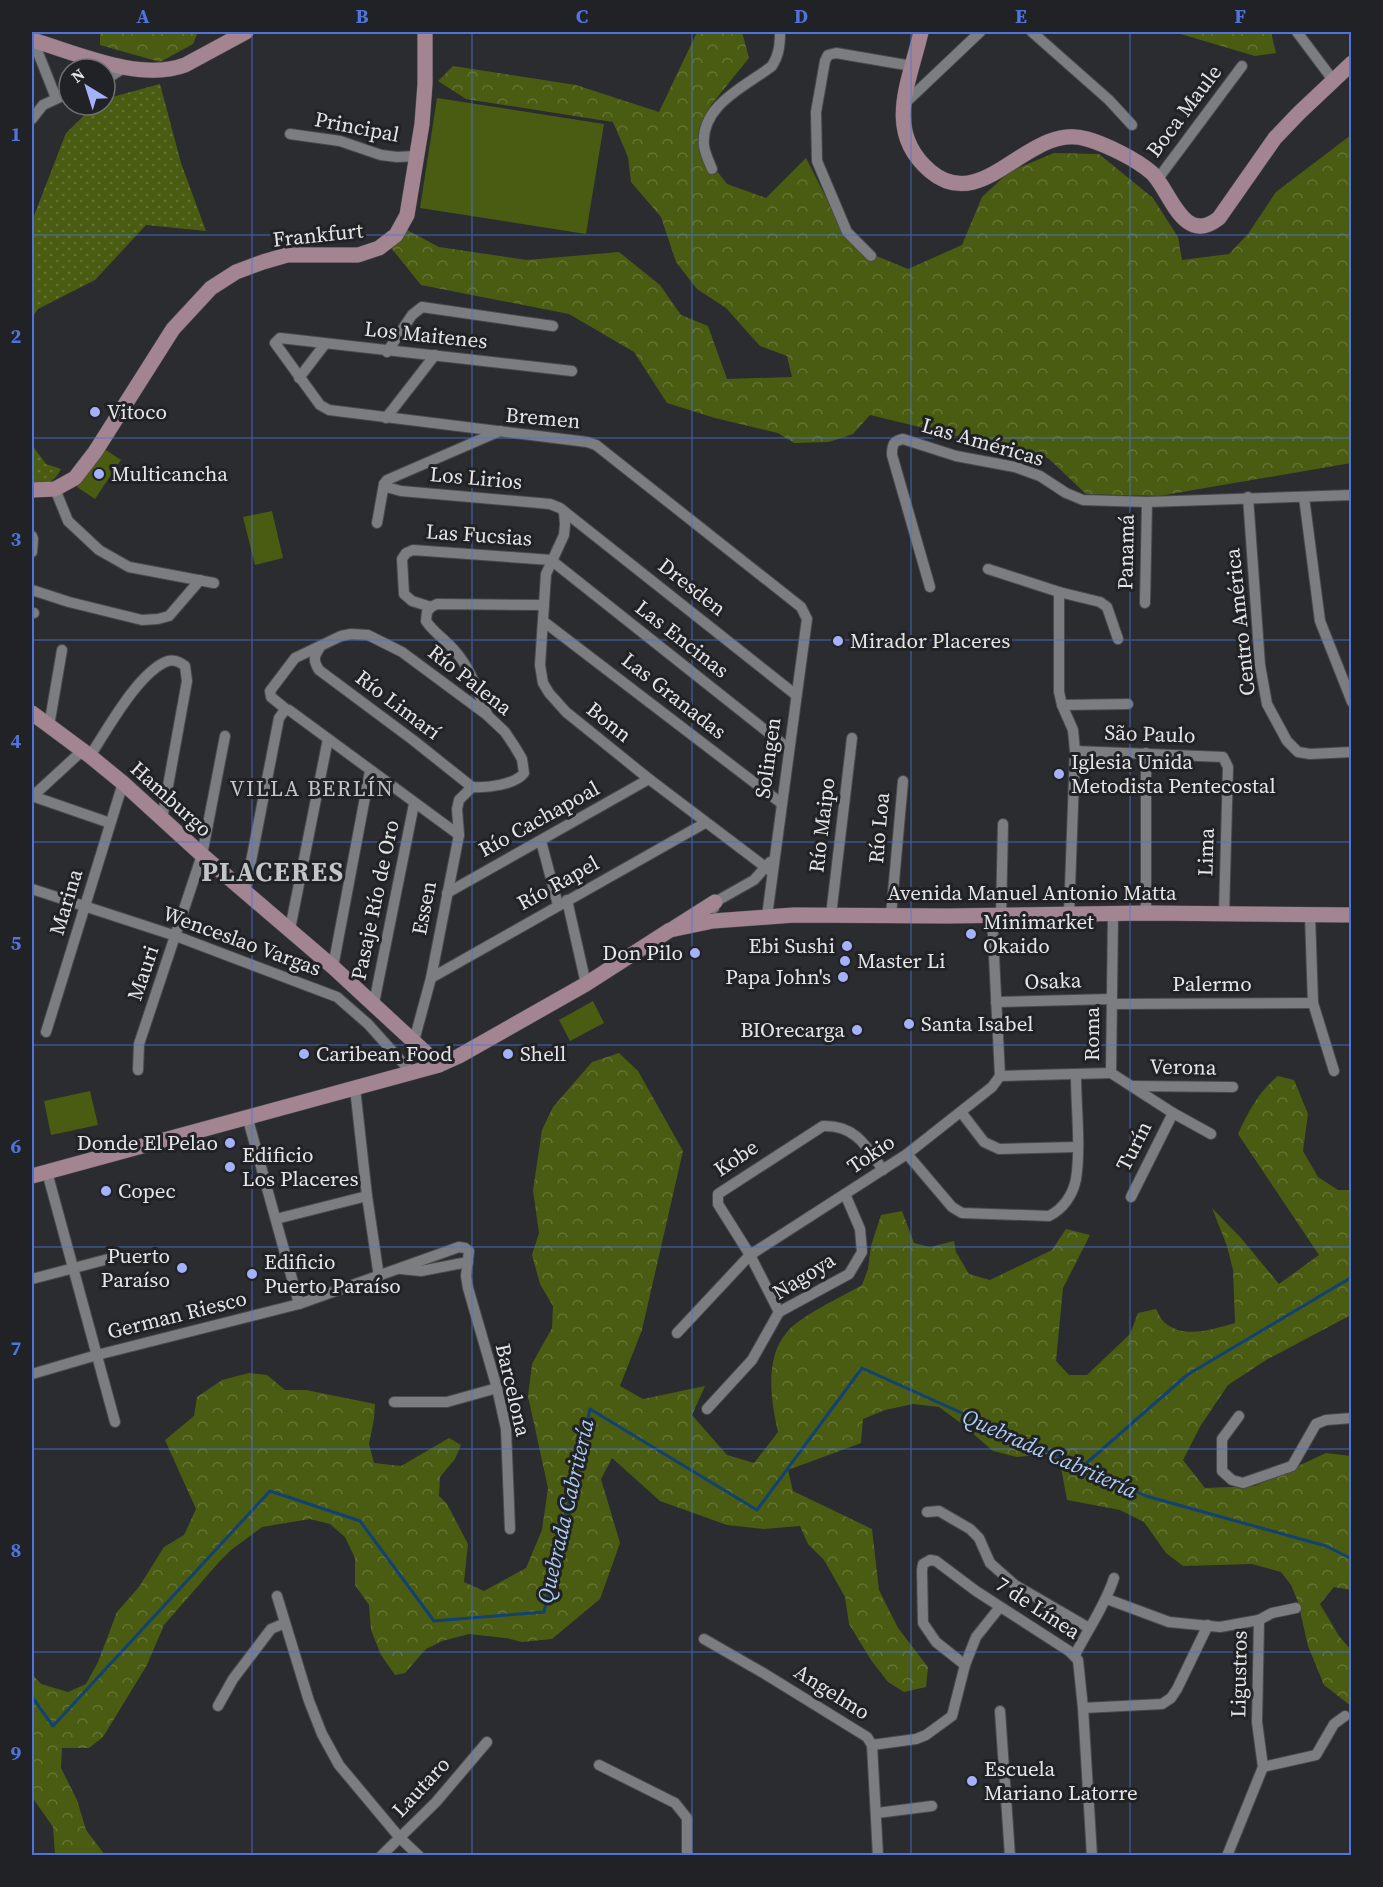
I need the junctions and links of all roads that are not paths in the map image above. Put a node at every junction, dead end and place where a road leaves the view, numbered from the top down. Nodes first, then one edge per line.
1 (246, 32) edge
2 (425, 32) edge
3 (780, 32) edge
4 (921, 32) edge
5 (980, 32) edge
6 (1032, 32) edge
7 (1297, 32) edge
8 (32, 40) edge
9 (1352, 63) edge
10 (912, 66) junction
11 (1242, 66) dead end
12 (125, 67) junction
13 (117, 72) edge
14 (1334, 80) junction
15 (56, 98) joint
16 (903, 105) junction
17 (32, 119) edge
18 (1132, 125) dead end
19 (290, 134) dead end
20 (417, 156) junction
21 (712, 169) dead end
22 (1157, 180) junction
23 (872, 256) dead end
24 (553, 326) dead end
25 (325, 344) junction
26 (387, 352) junction
27 (435, 355) junction
28 (572, 372) dead end
29 (299, 378) junction
30 (386, 418) junction
31 (500, 431) junction
32 (384, 484) junction
33 (55, 489) junction
34 (32, 490) edge
35 (1352, 495) edge
36 (1248, 497) junction
37 (1304, 497) junction
38 (1147, 502) junction
39 (564, 512) junction
40 (377, 523) dead end
41 (579, 523) junction
42 (32, 536) edge
43 (558, 550) junction
44 (32, 552) edge
45 (551, 560) junction
46 (988, 569) dead end
47 (200, 580) junction
48 (214, 582) dead end
49 (930, 587) dead end
50 (32, 590) edge
51 (1059, 592) junction
52 (1145, 603) dead end
53 (544, 605) junction
54 (431, 607) junction
55 (801, 607) joint
56 (543, 621) junction
57 (1118, 639) dead end
58 (319, 648) junction
59 (62, 650) dead end
60 (796, 695) junction
61 (1352, 702) edge
62 (1128, 704) dead end
63 (1062, 705) junction
64 (288, 710) junction
65 (487, 715) junction
66 (38, 720) edge
67 (225, 736) dead end
68 (852, 738) dead end
69 (328, 739) junction
70 (789, 749) junction
71 (1076, 751) junction
72 (1352, 752) edge
73 (87, 753) junction
74 (1146, 753) junction
75 (1223, 757) joint
76 (370, 771) junction
77 (649, 779) junction
78 (903, 781) dead end
79 (123, 783) junction
80 (472, 787) junction
81 (32, 796) edge
82 (781, 803) junction
83 (414, 804) junction
84 (162, 819) junction
85 (110, 823) junction
86 (705, 823) junction
87 (1002, 824) dead end
88 (459, 835) junction
89 (541, 841) junction
90 (202, 855) junction
91 (768, 870) junction
92 (754, 880) junction
93 (32, 889) edge
94 (244, 892) junction
95 (447, 893) junction
96 (769, 894) junction
97 (562, 902) junction
98 (715, 902) junction
99 (85, 907) junction
100 (1146, 913) junction
101 (1113, 914) junction
102 (1224, 914) junction
103 (831, 915) junction
104 (891, 915) junction
105 (1070, 915) junction
106 (1310, 915) junction
107 (1352, 915) edge
108 (767, 916) junction
109 (996, 916) junction
110 (713, 921) junction
111 (290, 929) junction
112 (670, 930) junction
113 (176, 936) junction
114 (333, 967) junction
115 (431, 978) junction
116 (586, 984) junction
117 (1112, 1001) junction
118 (996, 1002) junction
119 (374, 1003) junction
120 (1312, 1003) junction
121 (46, 1032) dead end
122 (414, 1041) junction
123 (439, 1065) junction
124 (138, 1070) dead end
125 (1334, 1071) dead end
126 (412, 1073) junction
127 (1112, 1073) junction
128 (1076, 1075) junction
129 (1000, 1076) junction
130 (1133, 1086) junction
131 (355, 1088) junction
132 (1233, 1088) dead end
133 (961, 1112) junction
134 (1173, 1113) junction
135 (247, 1116) junction
136 (1211, 1134) dead end
137 (1077, 1147) junction
138 (907, 1154) junction
139 (883, 1170) junction
140 (39, 1174) edge
141 (845, 1194) junction
142 (367, 1196) junction
143 (1131, 1197) dead end
144 (276, 1219) junction
145 (750, 1255) junction
146 (112, 1258) dead end
147 (468, 1262) junction
148 (73, 1268) junction
149 (400, 1269) junction
150 (379, 1277) junction
151 (32, 1279) edge
152 (299, 1304) junction
153 (779, 1312) junction
154 (677, 1333) dead end
155 (97, 1355) junction
156 (32, 1374) edge
157 (497, 1388) junction
158 (394, 1402) dead end
159 (707, 1408) dead end
160 (1239, 1416) dead end
161 (1352, 1418) edge
162 (115, 1422) dead end
163 (927, 1512) dead end
164 (510, 1529) dead end
165 (1114, 1578) dead end
166 (277, 1596) dead end
167 (1107, 1599) junction
168 (1000, 1607) junction
169 (1296, 1608) dead end
170 (1259, 1620) junction
171 (285, 1623) junction
172 (1208, 1625) junction
173 (1089, 1628) junction
174 (704, 1639) dead end
175 (1075, 1655) junction
176 (965, 1665) junction
177 (218, 1706) dead end
178 (1083, 1708) junction
179 (1000, 1711) dead end
180 (1345, 1716) dead end
181 (487, 1742) dead end
182 (872, 1745) junction
183 (599, 1765) dead end
184 (1263, 1767) junction
185 (932, 1806) dead end
186 (877, 1813) junction
187 (400, 1838) junction
188 (381, 1856) edge
189 (418, 1856) edge
190 (687, 1856) edge
191 (878, 1856) edge
192 (1010, 1856) edge
193 (1092, 1856) edge
194 (1227, 1856) edge

1 - 12 street
2 - 20 street, Frankfurt
3 - 21 street
4 - 10 street
5 - 16 street
6 - 18 street
7 - 14 street
8 - 12 street
8 - 15 street
9 - 14 street
10 - 16 street
10 - 23 street
11 - 22 street, Boca Maule
12 - 13 street
14 - 22 street
15 - 17 street
16 - 22 street
19 - 20 street, Principal
20 - 33 street, Frankfurt
24 - 26 street
25 - 26 street, Los Maitenes
25 - 29 street
25 - 29 street, Los Maitenes
26 - 27 street, Los Maitenes
27 - 28 street, Los Maitenes
27 - 30 street
29 - 30 street
30 - 31 street
31 - 32 street, Bremen
31 - 55 street, Bremen
32 - 39 street, Los Lirios
32 - 40 street
33 - 34 street
33 - 47 street
35 - 37 street, Las Américas
36 - 37 street, Las Américas
36 - 38 street, Las Américas
36 - 72 street, Centro América
37 - 61 street
38 - 49 street, Las Américas
38 - 52 street, Panamá
39 - 41 street, Dresden
39 - 43 street, Bonn
41 - 43 street, Bonn
41 - 60 street, Dresden
42 - 44 street
43 - 45 street, Bonn
45 - 53 street, Bonn
45 - 54 street, Las Fucsias
45 - 70 street, Las Encinas
46 - 51 street
47 - 48 street
47 - 50 street
51 - 57 street
51 - 63 street
53 - 54 street
53 - 56 street, Bonn
54 - 65 street
55 - 60 street, Solingen
56 - 77 street, Bonn
56 - 82 street, Las Granadas
58 - 64 street, Río Palena
58 - 65 street, Río Palena
58 - 80 street, Río Limarí
59 - 66 street
60 - 70 street, Solingen
62 - 63 street
63 - 71 street
64 - 69 street
64 - 94 street
65 - 80 street, Río Palena
66 - 73 street, Hamburgo
67 - 90 street, Mauri
68 - 103 street, Río Maipo
69 - 76 street
69 - 111 street
70 - 82 street, Solingen
71 - 74 street, São Paulo
71 - 105 street
73 - 79 street, Hamburgo
73 - 81 street
73 - 84 street
74 - 75 street, São Paulo
74 - 100 street
75 - 102 street, Lima
76 - 83 street
76 - 114 street
77 - 86 street, Bonn
77 - 89 street, Río Cachapoal
78 - 104 street, Río Loa
79 - 84 street, Hamburgo
79 - 85 street, Marina
80 - 88 street, Essen
81 - 85 street
82 - 91 street, Solingen
83 - 88 street
83 - 119 street, Pasaje Río de Oro
84 - 90 street, Hamburgo
85 - 99 street, Marina
86 - 91 street, Bonn
86 - 97 street, Río Rapel
87 - 109 street
88 - 95 street, Essen
89 - 95 street, Río Cachapoal
89 - 97 street
90 - 94 street, Hamburgo
90 - 113 street, Mauri
91 - 92 street
91 - 96 street
92 - 96 street
92 - 98 street
93 - 99 street, Wenceslao Vargas
94 - 111 street, Hamburgo
95 - 115 street, Essen
96 - 108 street
97 - 115 street, Río Rapel
97 - 116 street
98 - 110 street
98 - 112 street
99 - 113 street, Wenceslao Vargas
99 - 121 street, Marina
100 - 101 street, Avenida Manuel Antonio Matta
100 - 102 street, Avenida Manuel Antonio Matta
101 - 105 street, Avenida Manuel Antonio Matta
101 - 117 street, Roma
102 - 106 street, Avenida Manuel Antonio Matta
103 - 104 street, Avenida Manuel Antonio Matta
103 - 108 street, Avenida Manuel Antonio Matta
104 - 109 street, Avenida Manuel Antonio Matta
105 - 109 street, Avenida Manuel Antonio Matta
106 - 107 street, Avenida Manuel Antonio Matta
106 - 120 street
108 - 110 street, Avenida Manuel Antonio Matta
109 - 118 street
110 - 112 street, Avenida Manuel Antonio Matta
111 - 114 street, Hamburgo
112 - 116 street, Avenida Manuel Antonio Matta
113 - 124 street, Mauri
113 - 126 street, Wenceslao Vargas
114 - 119 street, Hamburgo
115 - 122 street, Essen
116 - 123 street, Avenida Manuel Antonio Matta
117 - 118 street, Osaka
117 - 120 street, Palermo
117 - 127 street, Roma
118 - 129 street
119 - 122 street, Hamburgo
120 - 125 street
122 - 123 street, Hamburgo
123 - 126 street, Avenida Manuel Antonio Matta
126 - 131 street, Avenida Manuel Antonio Matta
127 - 128 street
127 - 130 street, Roma
128 - 129 street
128 - 137 street
129 - 133 street, Tokio
130 - 132 street, Verona
130 - 134 street, Roma
131 - 135 street, Avenida Manuel Antonio Matta
131 - 142 street
133 - 137 street
133 - 138 street, Tokio
134 - 136 street, Roma
134 - 143 street, Turín
135 - 140 street, Avenida Manuel Antonio Matta
135 - 144 street
137 - 138 street
138 - 139 street, Tokio
139 - 141 street, Tokio
139 - 145 street, Kobe
140 - 148 street
141 - 145 street, Tokio
141 - 153 street, Nagoya
142 - 144 street
142 - 150 street
144 - 152 street
145 - 153 street, Kobe
145 - 154 street, Tokio
146 - 148 street
147 - 149 street, German Riesco
147 - 149 street, German Riesco
147 - 157 street, Barcelona
148 - 151 street
148 - 155 street
149 - 150 street, German Riesco
150 - 152 street, German Riesco
152 - 155 street, German Riesco
153 - 159 street, Nagoya
155 - 156 street, German Riesco
155 - 162 street
157 - 158 street
157 - 164 street, Barcelona
160 - 161 street
163 - 173 street
165 - 167 street
166 - 171 street
167 - 172 street
167 - 173 street
168 - 175 street, 7 de Línea
168 - 176 street
168 - 176 street, 7 de Línea
169 - 170 street, Ligustros
170 - 172 street
170 - 184 street, Ligustros
171 - 177 street
171 - 187 street
172 - 178 street
173 - 175 street
174 - 182 street, Angelmo
175 - 178 street, 7 de Línea
176 - 182 street
178 - 193 street, 7 de Línea
179 - 192 street
180 - 184 street
181 - 187 street, Lautaro
182 - 186 street, Angelmo
183 - 190 street
184 - 194 street, Ligustros
185 - 186 street
186 - 191 street, Angelmo
187 - 188 street, Lautaro
187 - 189 street

